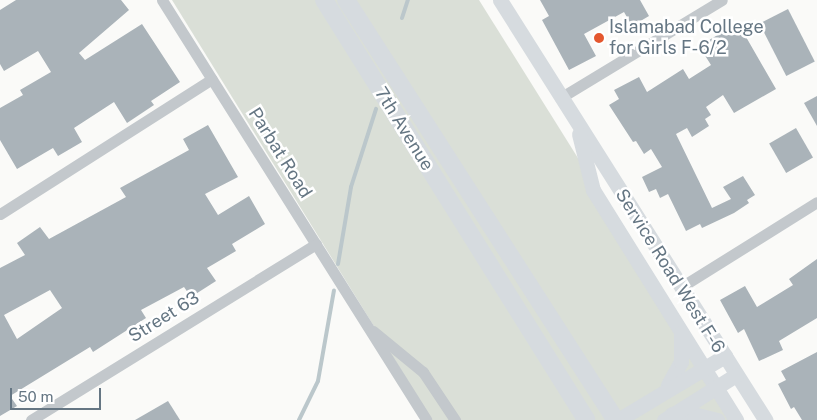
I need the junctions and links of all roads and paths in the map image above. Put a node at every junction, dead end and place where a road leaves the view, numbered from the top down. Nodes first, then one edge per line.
1 (162, 0) edge
2 (309, 0) edge
3 (500, 0) edge
4 (722, 0) edge
5 (348, 1) edge
6 (329, 7) edge
7 (212, 79) junction
8 (560, 98) junction
9 (575, 121) junction
10 (817, 202) edge
11 (0, 214) edge
12 (316, 244) junction
13 (681, 287) junction
14 (366, 325) junction
15 (679, 327) junction
16 (725, 356) junction
17 (703, 366) junction
18 (736, 375) junction
19 (716, 387) junction
20 (662, 392) junction
21 (668, 417) edge
22 (621, 418) edge
23 (31, 420) edge
24 (426, 420) edge
25 (454, 420) edge
26 (586, 420) edge
27 (717, 420) edge
28 (736, 420) edge
29 (766, 420) edge

1 - 7 street, Parbat Road
2 - 6 main road
3 - 8 street, Service Road West F-6
4 - 8 street
5 - 22 main road, 7th Avenue
6 - 26 main road, 7th Avenue
7 - 11 street
7 - 12 street, Parbat Road
8 - 9 street, Service Road West F-6
9 - 13 street, Service Road West F-6
9 - 15 street, Service Road West F-6
10 - 13 street
12 - 14 street, Parbat Road
12 - 23 street, Street 63
13 - 16 street, Service Road West F-6
14 - 24 street, Parbat Road
14 - 25 street, Parbat Road
15 - 17 street, Service Road West F-6
15 - 20 street
16 - 17 street
16 - 18 street, Service Road West F-6
17 - 19 street, Service Road West F-6
17 - 20 street
18 - 19 street
18 - 29 street, Service Road West F-6
19 - 21 street
19 - 28 street, Service Road West F-6
20 - 22 street
21 - 27 street

